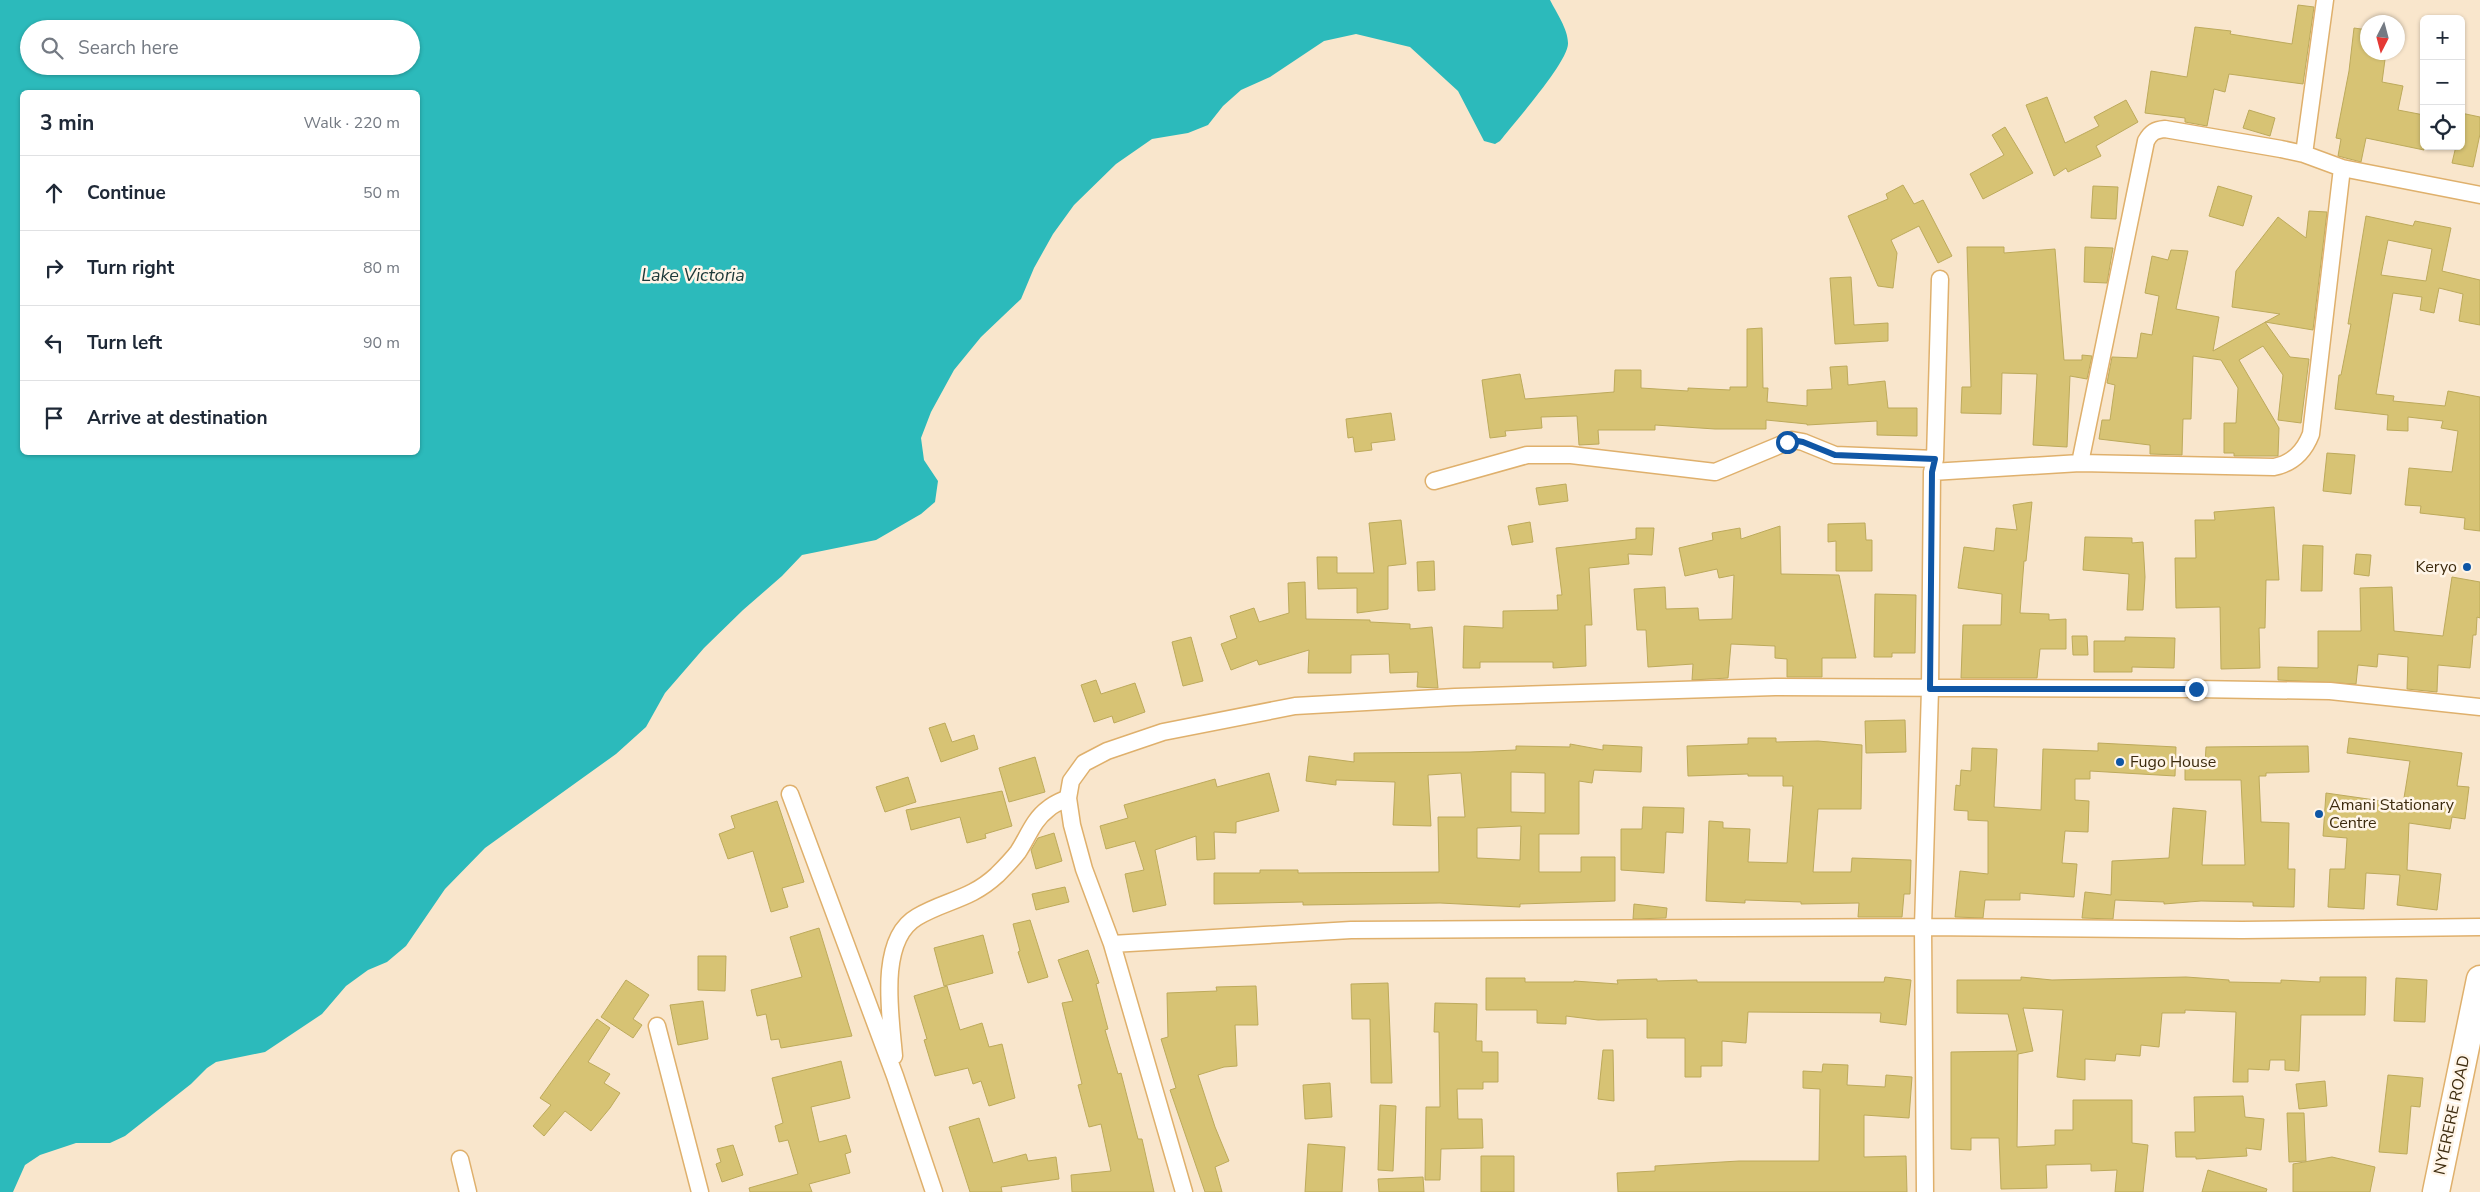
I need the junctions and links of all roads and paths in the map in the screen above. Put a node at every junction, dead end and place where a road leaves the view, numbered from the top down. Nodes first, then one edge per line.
1 (2325, 0) edge
2 (2304, 154) junction
3 (2342, 168) junction
4 (2480, 195) edge
5 (1940, 279) dead end
6 (2080, 463) junction
7 (1933, 465) junction
8 (1434, 482) dead end
9 (1930, 689) junction
10 (2480, 706) edge
11 (790, 794) dead end
12 (1068, 798) junction
13 (2480, 926) edge
14 (1923, 927) junction
15 (1112, 944) junction
16 (2480, 979) edge
17 (657, 1026) dead end
18 (895, 1076) junction
19 (460, 1159) dead end
20 (468, 1192) edge
21 (700, 1192) edge
22 (934, 1192) edge
23 (1184, 1192) edge
24 (1925, 1192) edge
25 (2436, 1192) edge

1 - 2 street
2 - 3 street
2 - 6 street
3 - 4 street
3 - 6 street
5 - 7 street
6 - 7 street
7 - 8 street
7 - 9 street
9 - 10 street
9 - 12 street
9 - 14 street
11 - 18 street
12 - 15 street
12 - 18 street
13 - 14 street
14 - 15 street
14 - 24 street
15 - 23 street
16 - 25 main road, NYERERE ROAD
17 - 21 street
18 - 22 street
19 - 20 street

